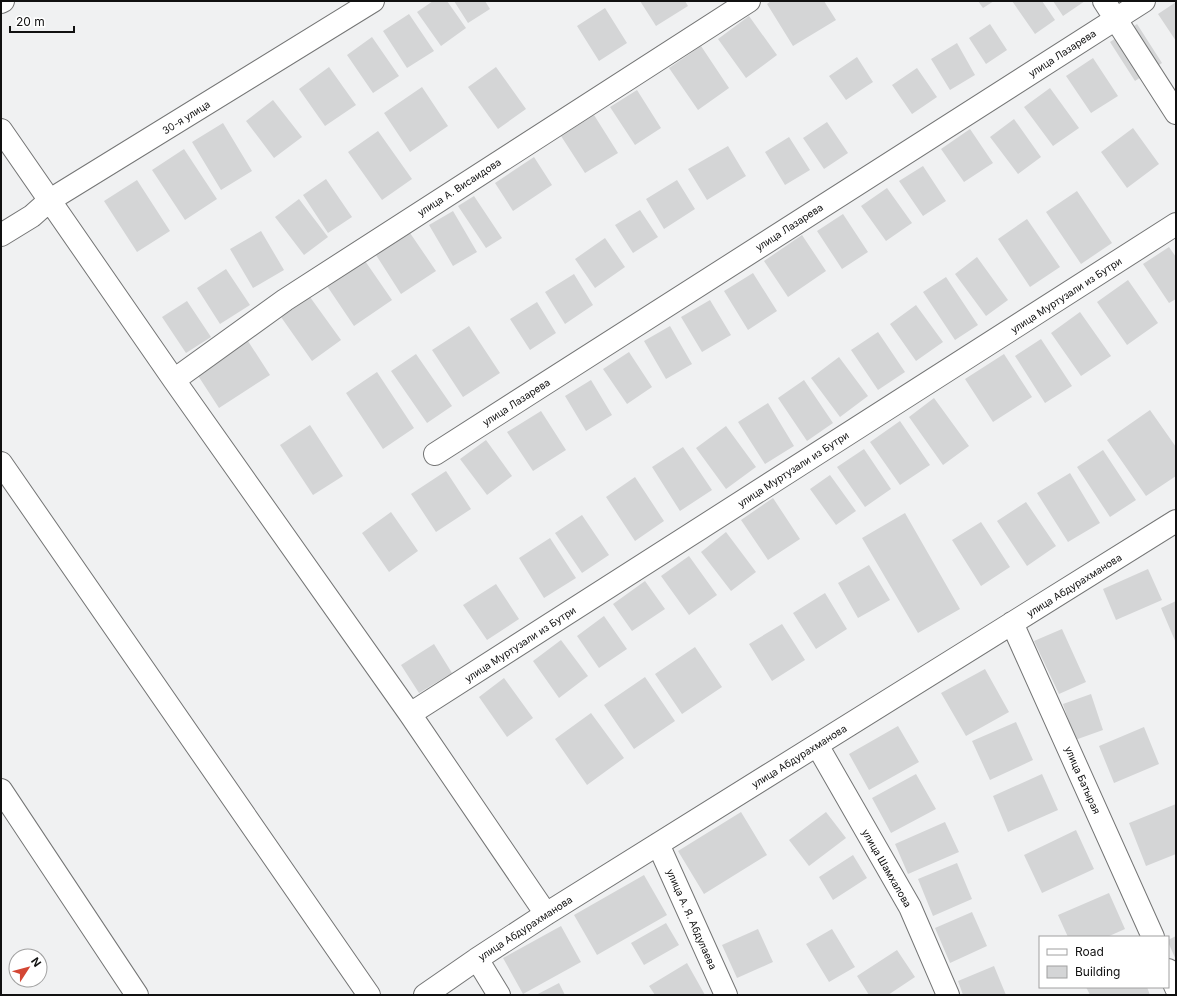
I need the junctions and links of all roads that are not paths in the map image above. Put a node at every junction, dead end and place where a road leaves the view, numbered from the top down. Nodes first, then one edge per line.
1 (373, 1) edge
2 (749, 1) edge
3 (1144, 1) edge
4 (1110, 10) edge
5 (1176, 113) edge
6 (1, 130) edge
7 (50, 200) junction
8 (1176, 224) edge
9 (1, 236) edge
10 (174, 380) junction
11 (435, 454) dead end
12 (1, 464) edge
13 (1176, 521) edge
14 (1012, 623) junction
15 (410, 714) junction
16 (817, 745) junction
17 (1, 790) edge
18 (658, 844) junction
19 (546, 914) junction
20 (1153, 936) edge
21 (477, 958) junction
22 (1169, 972) edge
23 (1176, 988) edge
24 (137, 995) edge
25 (368, 995) edge
26 (424, 995) edge
27 (499, 995) edge
28 (726, 995) edge
29 (948, 995) edge

1 - 7 street, 30-я улица
2 - 10 street, улица А. Висаидова
3 - 4 street, улица Лазарева
4 - 5 street
4 - 11 street, улица Лазарева
6 - 7 street
7 - 9 street, 30-я улица
7 - 10 street
8 - 15 street, улица Муртузали из Бутри
10 - 15 street
12 - 25 street
13 - 14 street, улица Абдурахманова
14 - 16 street, улица Абдурахманова
14 - 20 street, улица Батырая
15 - 19 street
16 - 18 street, улица Абдурахманова
16 - 29 street, улица Шамхалова
17 - 24 street
18 - 19 street, улица Абдурахманова
18 - 28 street, улица А. Я. Абдулаева
19 - 21 street, улица Абдурахманова
21 - 26 street, улица Абдурахманова
21 - 27 street
22 - 23 street

